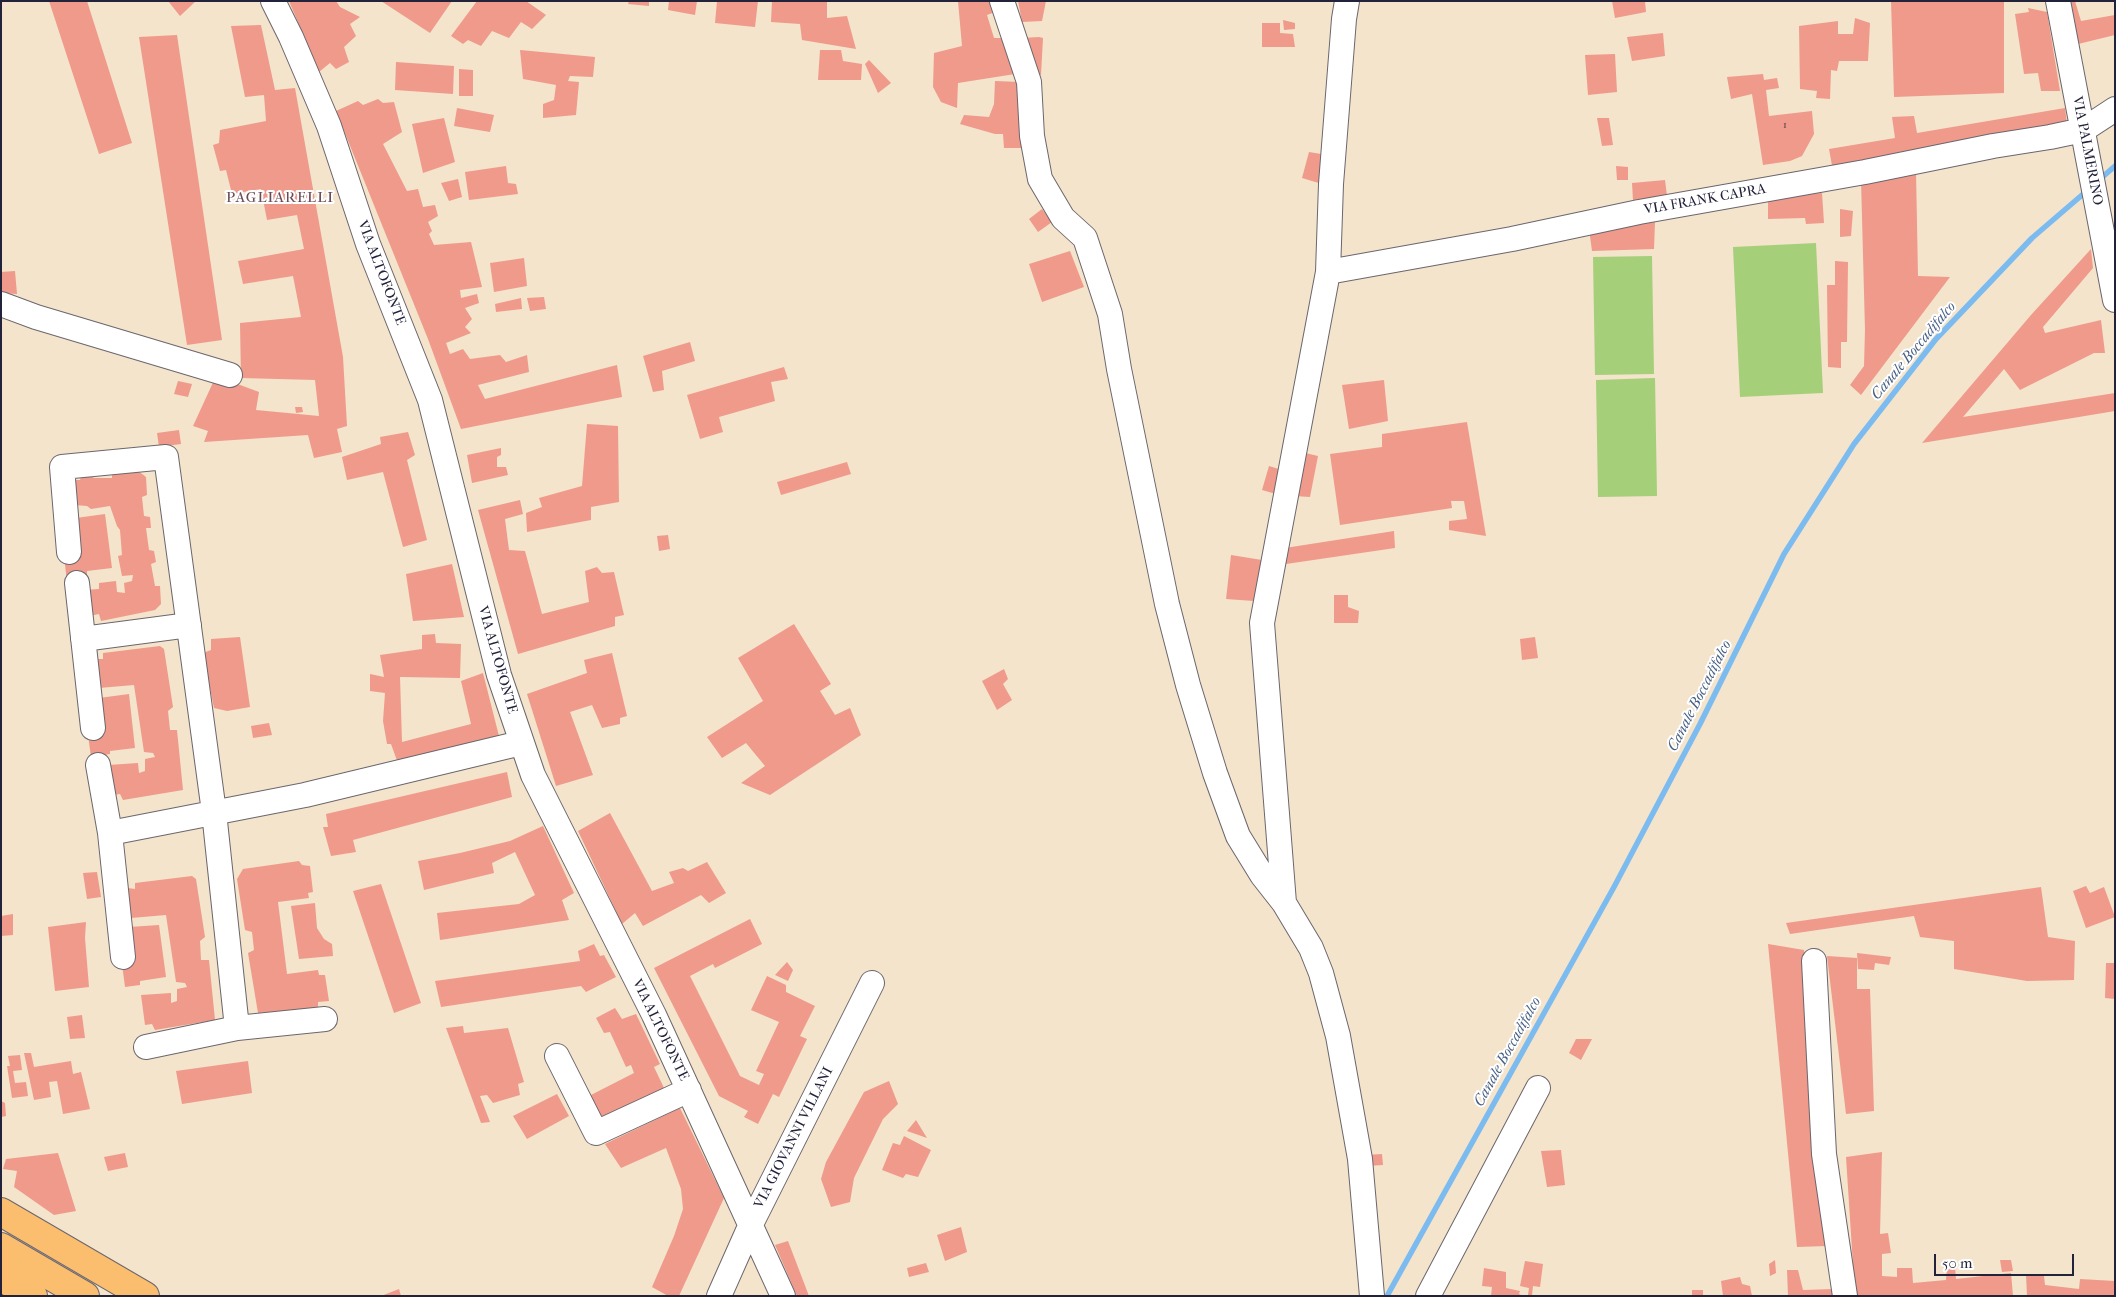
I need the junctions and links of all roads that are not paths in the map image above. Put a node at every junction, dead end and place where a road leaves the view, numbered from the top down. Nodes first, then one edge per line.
1 (273, 1) edge
2 (1002, 1) edge
3 (1347, 1) edge
4 (2058, 1) edge
5 (2115, 109) edge
6 (2083, 130) junction
7 (1328, 272) junction
8 (2115, 300) edge
9 (1, 304) edge
10 (230, 375) dead end
11 (68, 552) dead end
12 (77, 583) dead end
13 (189, 625) junction
14 (83, 639) junction
15 (93, 728) dead end
16 (521, 743) junction
17 (98, 764) dead end
18 (214, 812) junction
19 (110, 832) junction
20 (1284, 903) junction
21 (124, 957) dead end
22 (1814, 961) dead end
23 (872, 982) dead end
24 (325, 1020) dead end
25 (237, 1028) junction
26 (146, 1047) dead end
27 (557, 1056) dead end
28 (1538, 1088) dead end
29 (689, 1090) junction
30 (1, 1212) edge
31 (751, 1224) junction
32 (1, 1247) edge
33 (1, 1277) edge
34 (34, 1296) edge
35 (84, 1296) edge
36 (145, 1296) edge
37 (719, 1296) edge
38 (783, 1296) edge
39 (1372, 1296) edge
40 (1428, 1296) edge
41 (1845, 1296) edge

1 - 16 street, VIA ALTOFONTE
2 - 20 street
3 - 7 street
4 - 6 street, VIA PALMERINO
5 - 6 street
6 - 7 street, VIA FRANK CAPRA
6 - 8 street, VIA PALMERINO
7 - 20 street
9 - 10 street
11 - 13 street
12 - 14 street
13 - 14 street
13 - 18 street
14 - 15 street
16 - 18 street
16 - 29 street, VIA ALTOFONTE
17 - 19 street
18 - 19 street
18 - 25 street
19 - 21 street
20 - 39 street
22 - 41 street
23 - 31 street, VIA GIOVANNI VILLANI
24 - 25 street
25 - 26 street
27 - 29 street
28 - 40 street
29 - 31 street, VIA ALTOFONTE
30 - 36 main road
31 - 37 street, VIA GIOVANNI VILLANI
31 - 38 street, VIA ALTOFONTE
32 - 35 main road
33 - 34 main road

